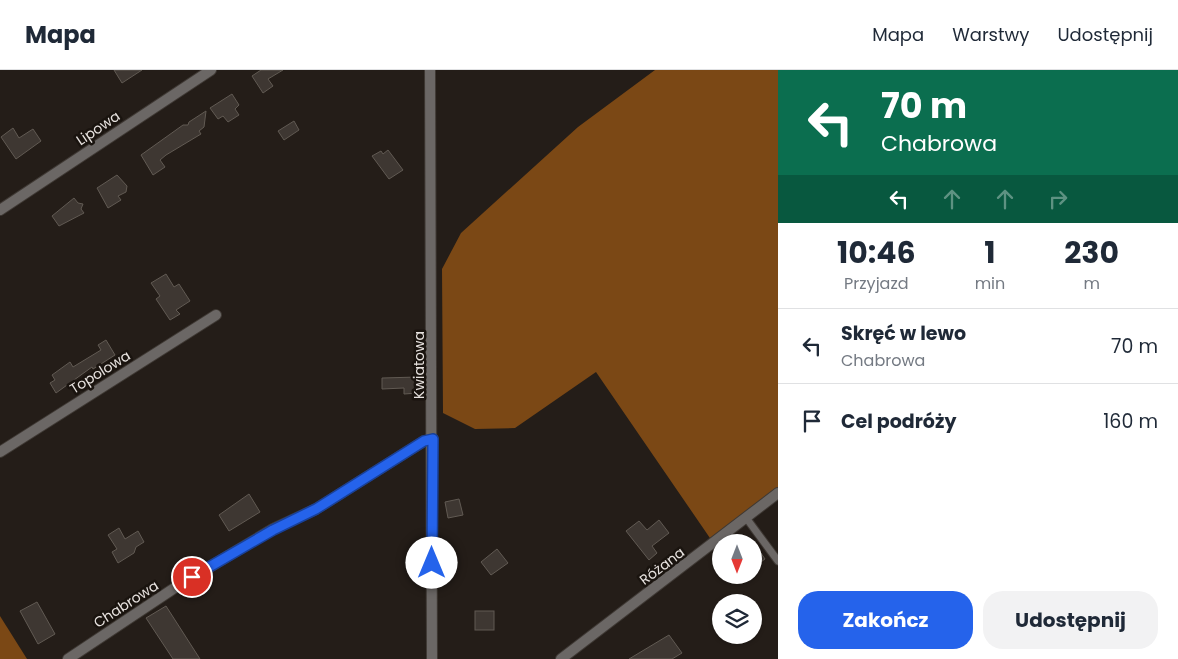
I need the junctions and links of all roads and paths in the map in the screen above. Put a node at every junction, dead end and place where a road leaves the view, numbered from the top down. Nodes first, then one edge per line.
1 (211, 70) edge
2 (430, 70) edge
3 (0, 210) edge
4 (216, 315) dead end
5 (433, 439) junction
6 (0, 452) edge
7 (778, 493) edge
8 (747, 519) junction
9 (778, 561) edge
10 (68, 659) edge
11 (432, 659) edge
12 (561, 659) edge

1 - 3 street, Lipowa
2 - 5 street, Kwiatowa
4 - 6 street, Topolowa
5 - 10 street, Chabrowa
5 - 11 street, Kwiatowa
7 - 8 street, Różana
8 - 9 lane
8 - 12 street, Różana

